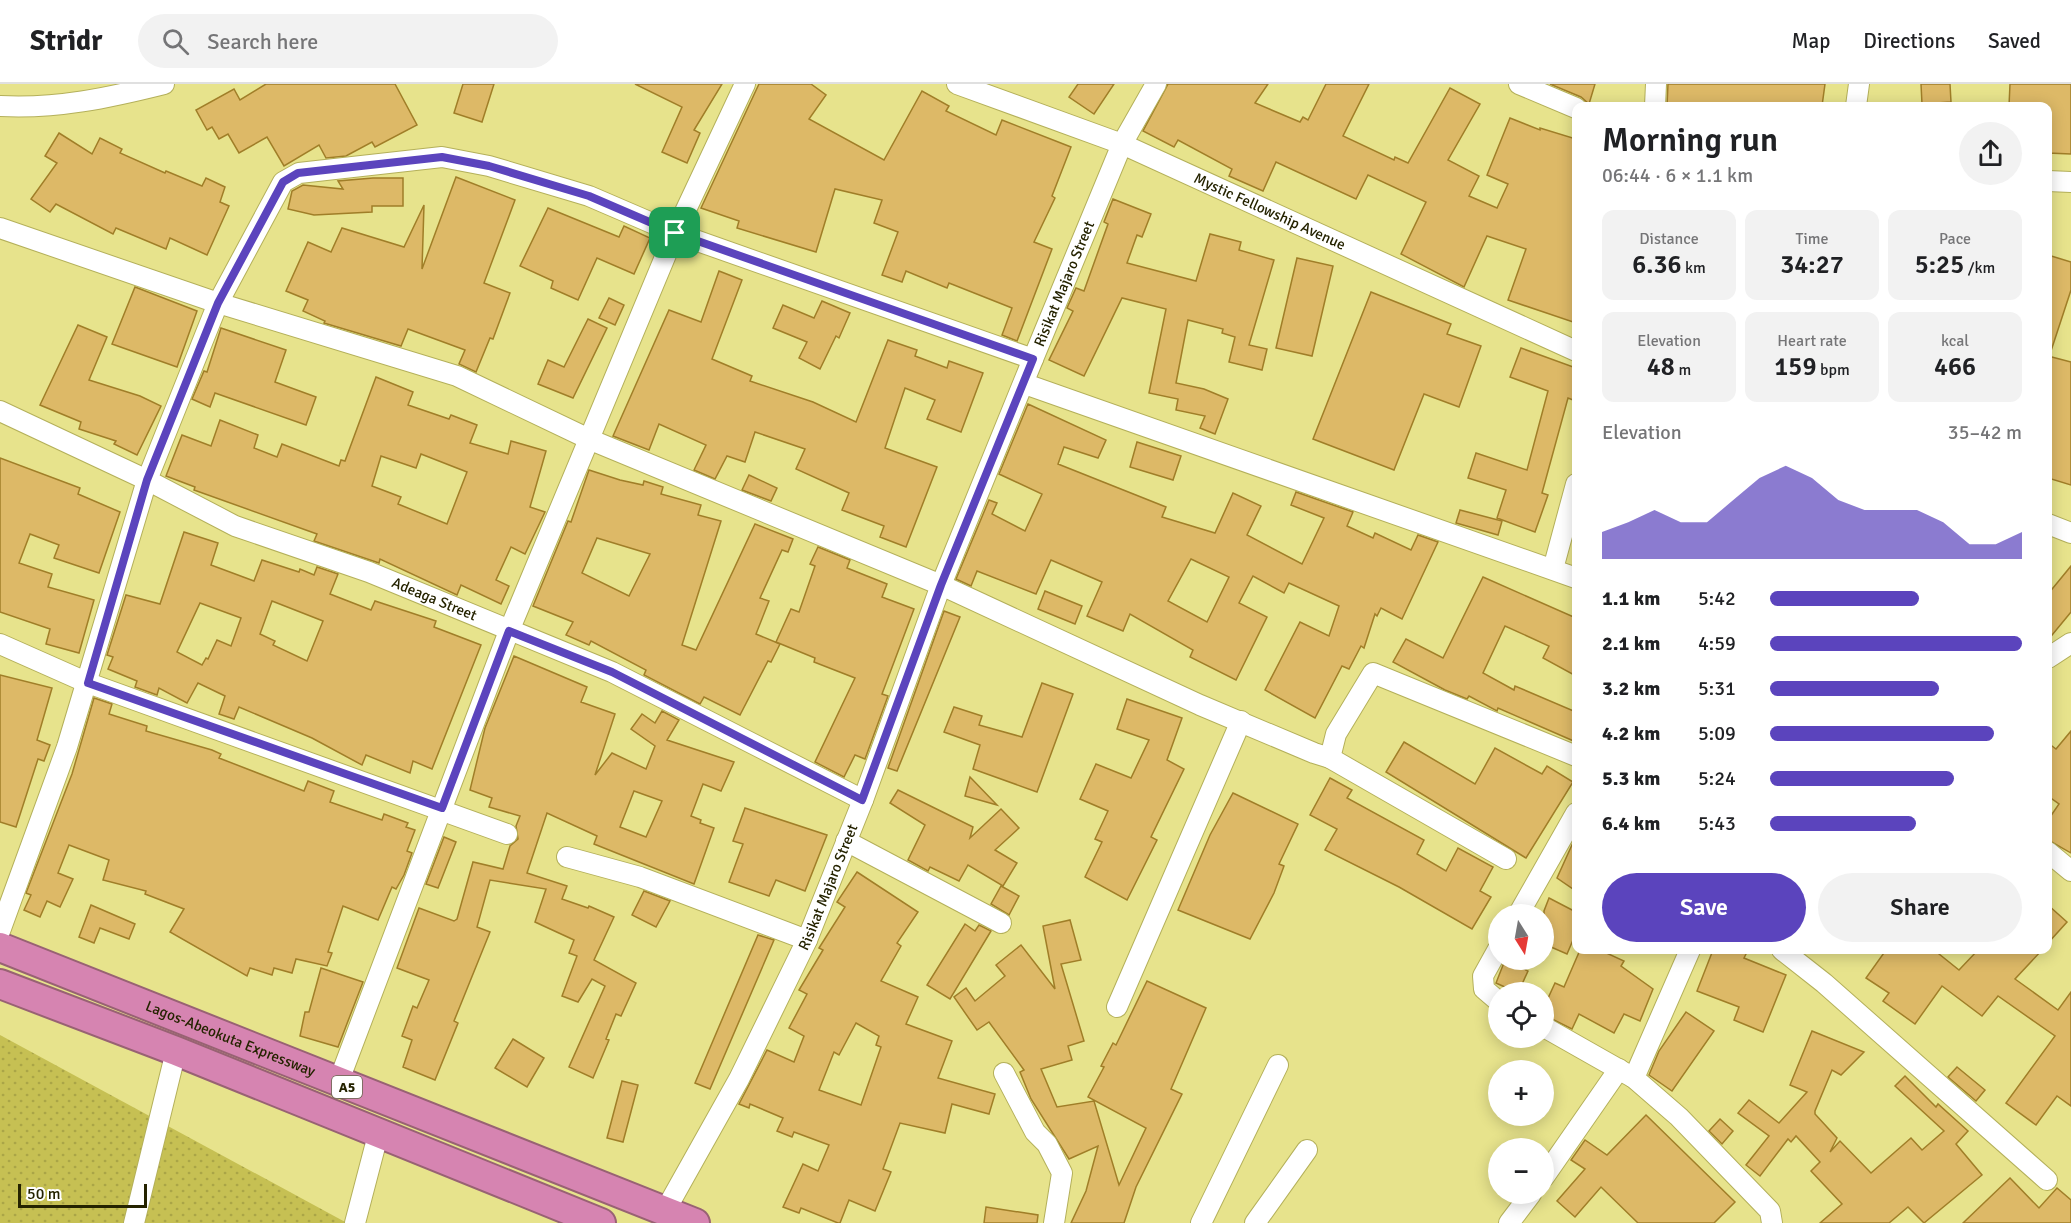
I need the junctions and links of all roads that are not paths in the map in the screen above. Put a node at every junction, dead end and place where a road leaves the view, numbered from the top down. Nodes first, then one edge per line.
1 (164, 84) edge
2 (745, 84) edge
3 (957, 84) edge
4 (1156, 84) edge
5 (1519, 84) edge
6 (1656, 84) edge
7 (1859, 84) edge
8 (1655, 102) edge
9 (1857, 102) edge
10 (0, 106) edge
11 (1572, 106) edge
12 (1122, 144) junction
13 (2052, 181) edge
14 (2071, 182) edge
15 (0, 228) edge
16 (675, 233) junction
17 (218, 303) junction
18 (1572, 349) edge
19 (1033, 359) junction
20 (1025, 384) junction
21 (0, 411) edge
22 (591, 440) junction
23 (147, 480) junction
24 (1572, 499) edge
25 (2052, 526) edge
26 (2071, 533) edge
27 (1553, 569) junction
28 (1572, 576) edge
29 (941, 585) junction
30 (509, 631) junction
31 (2071, 643) edge
32 (0, 644) edge
33 (2052, 655) edge
34 (88, 683) junction
35 (1241, 721) junction
36 (1572, 754) edge
37 (1330, 758) junction
38 (862, 800) junction
39 (442, 808) junction
40 (1572, 820) edge
41 (507, 834) dead end
42 (846, 841) junction
43 (2052, 855) edge
44 (567, 857) dead end
45 (1506, 860) dead end
46 (2071, 870) edge
47 (1524, 904) edge
48 (1001, 923) dead end
49 (0, 931) edge
50 (807, 940) junction
51 (0, 947) edge
52 (1688, 954) edge
53 (1787, 954) edge
54 (1488, 967) edge
55 (0, 984) edge
56 (1488, 992) edge
57 (1117, 1007) dead end
58 (1554, 1033) edge
59 (176, 1051) junction
60 (1278, 1065) dead end
61 (1004, 1073) dead end
62 (1627, 1074) junction
63 (338, 1083) junction
64 (378, 1135) junction
65 (1307, 1150) dead end
66 (1554, 1165) edge
67 (2047, 1180) dead end
68 (1523, 1204) edge
69 (665, 1211) junction
70 (134, 1223) edge
71 (355, 1223) edge
72 (601, 1223) edge
73 (695, 1223) edge
74 (1054, 1223) edge
75 (1201, 1223) edge
76 (1255, 1223) edge
77 (1509, 1223) edge
78 (1772, 1223) edge

1 - 10 street
2 - 16 street
3 - 12 street, Mystic Fellowship Avenue
4 - 12 street, Risikat Majaro Street
5 - 11 street
6 - 8 street
7 - 9 street
12 - 18 street, Mystic Fellowship Avenue
12 - 19 street, Risikat Majaro Street
13 - 14 street
15 - 17 street
16 - 17 street
16 - 19 street
16 - 22 street
17 - 22 street
17 - 23 street
19 - 20 street, Risikat Majaro Street
20 - 27 street
20 - 29 street, Risikat Majaro Street
21 - 23 street, Adeaga Street
22 - 29 street
22 - 30 street
23 - 30 street, Adeaga Street
23 - 34 street
24 - 27 street
25 - 26 street
27 - 28 street
29 - 35 street
29 - 38 street, Risikat Majaro Street
30 - 38 street, Adeaga Street
30 - 39 street
31 - 33 street
32 - 34 street
34 - 39 street
34 - 49 street
35 - 37 street
35 - 57 street
36 - 37 street
37 - 45 street
38 - 42 street, Risikat Majaro Street
39 - 41 street
39 - 63 street
40 - 47 street
42 - 48 street
42 - 50 street, Risikat Majaro Street
43 - 46 street
44 - 50 street
50 - 69 street, Risikat Majaro Street
51 - 63 highway, Lagos-Abeokuta Expressway / A5
52 - 62 street
53 - 67 street
54 - 56 street
55 - 59 highway, Lagos-Abeokuta Expressway / A5
58 - 62 street
59 - 64 highway, Lagos-Abeokuta Expressway / A5
59 - 70 street
60 - 75 street
61 - 74 street
62 - 66 street
62 - 78 street
63 - 69 highway, Lagos-Abeokuta Expressway / A5
64 - 71 street
64 - 72 highway, Lagos-Abeokuta Expressway / A5
65 - 76 street
68 - 77 street
69 - 73 highway, Lagos-Abeokuta Expressway / A5

